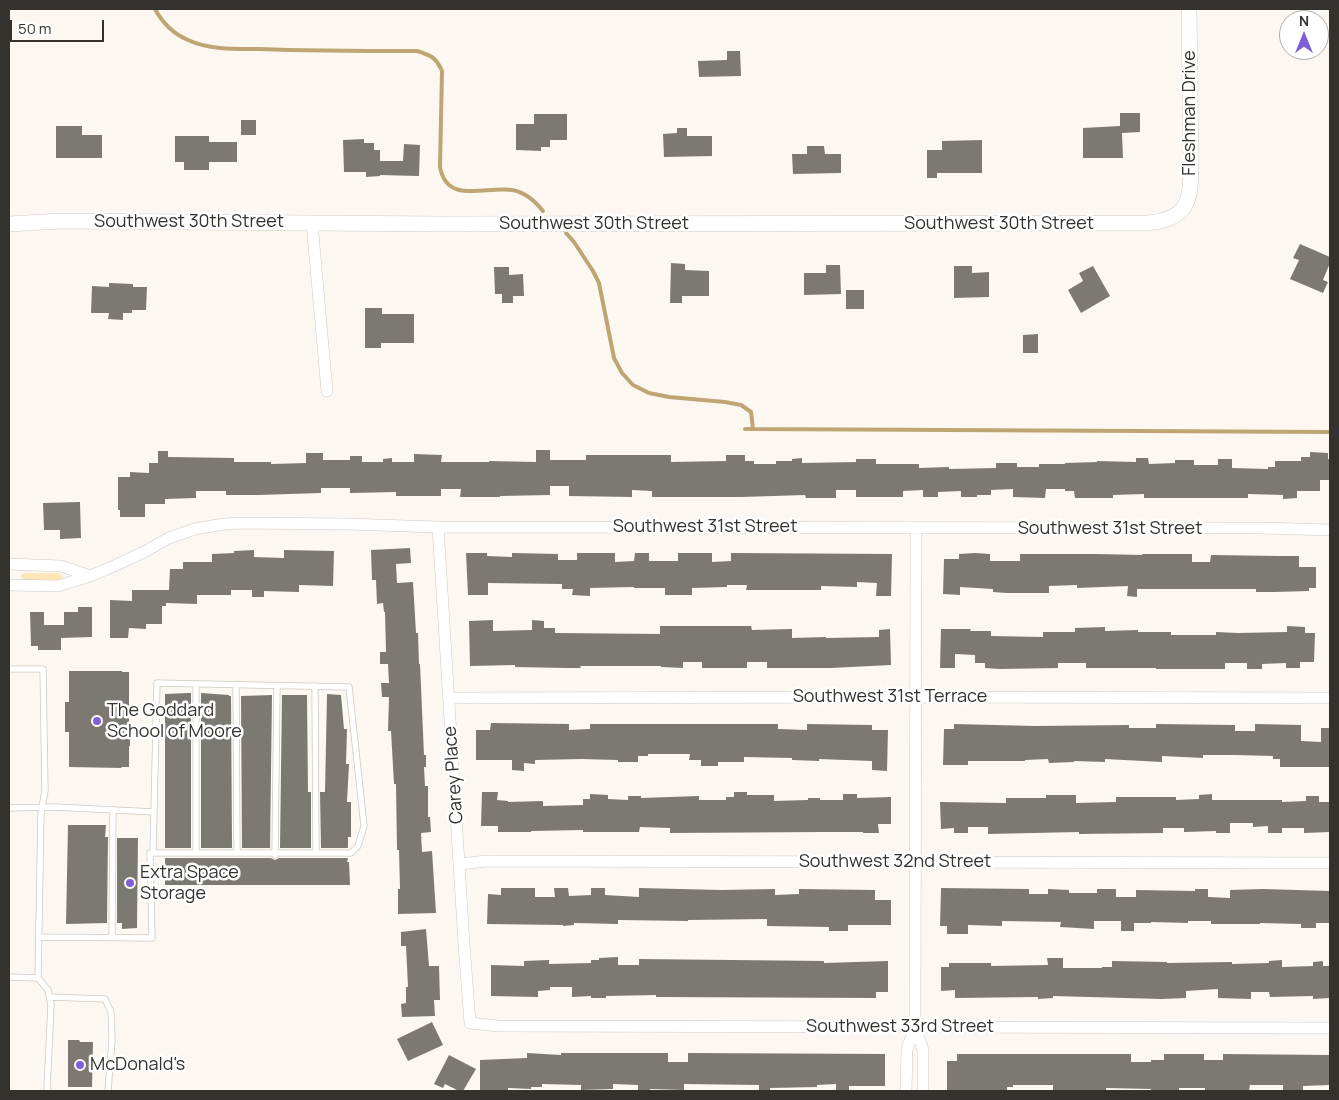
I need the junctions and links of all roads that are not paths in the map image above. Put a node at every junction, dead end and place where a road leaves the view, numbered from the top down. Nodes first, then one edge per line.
1 (1189, 9) edge
2 (1177, 214) joint
3 (312, 223) junction
4 (9, 224) edge
5 (327, 391) dead end
6 (438, 527) junction
7 (916, 528) junction
8 (1330, 530) edge
9 (9, 564) edge
10 (90, 576) junction
11 (9, 585) edge
12 (9, 669) edge
13 (196, 684) junction
14 (236, 685) junction
15 (277, 686) junction
16 (315, 686) junction
17 (916, 697) junction
18 (449, 698) junction
19 (1330, 698) edge
20 (42, 807) junction
21 (9, 808) edge
22 (113, 810) junction
23 (154, 812) junction
24 (153, 853) junction
25 (196, 853) junction
26 (237, 853) junction
27 (316, 853) junction
28 (275, 854) junction
29 (916, 862) junction
30 (1330, 863) edge
31 (460, 864) junction
32 (38, 937) junction
33 (112, 938) junction
34 (9, 978) edge
35 (38, 978) junction
36 (50, 997) junction
37 (470, 1023) joint
38 (915, 1027) junction
39 (1330, 1028) edge
40 (49, 1091) edge
41 (108, 1091) edge
42 (906, 1091) edge
43 (923, 1091) edge

1 - 2 street, Fleshman Drive
2 - 3 street, Southwest 30th Street
3 - 4 street, Southwest 30th Street
3 - 5 street
6 - 7 street, Southwest 31st Street
6 - 10 street, Southwest 31st Street
6 - 18 street, Carey Place
7 - 8 street, Southwest 31st Street
7 - 17 street
9 - 10 street
10 - 11 street, Southwest 31st Street
12 - 20 lane
13 - 14 lane
13 - 23 lane
13 - 25 lane
14 - 15 lane
14 - 26 lane
15 - 16 lane
15 - 28 lane
16 - 27 lane
16 - 27 lane
17 - 18 street, Southwest 31st Terrace
17 - 19 street, Southwest 31st Terrace
17 - 29 street
18 - 31 street, Carey Place
20 - 21 lane
20 - 22 lane
20 - 32 lane
22 - 23 lane
22 - 33 lane
23 - 24 lane
24 - 25 lane
24 - 33 lane
25 - 26 lane
26 - 28 lane
27 - 28 lane
29 - 30 street, Southwest 32nd Street
29 - 31 street, Southwest 32nd Street
29 - 38 street
31 - 37 street, Carey Place
32 - 33 lane
32 - 35 lane
34 - 35 lane
35 - 36 lane
36 - 40 lane
36 - 41 lane
37 - 38 street, Southwest 33rd Street
38 - 39 street, Southwest 33rd Street
38 - 42 street
38 - 43 street

